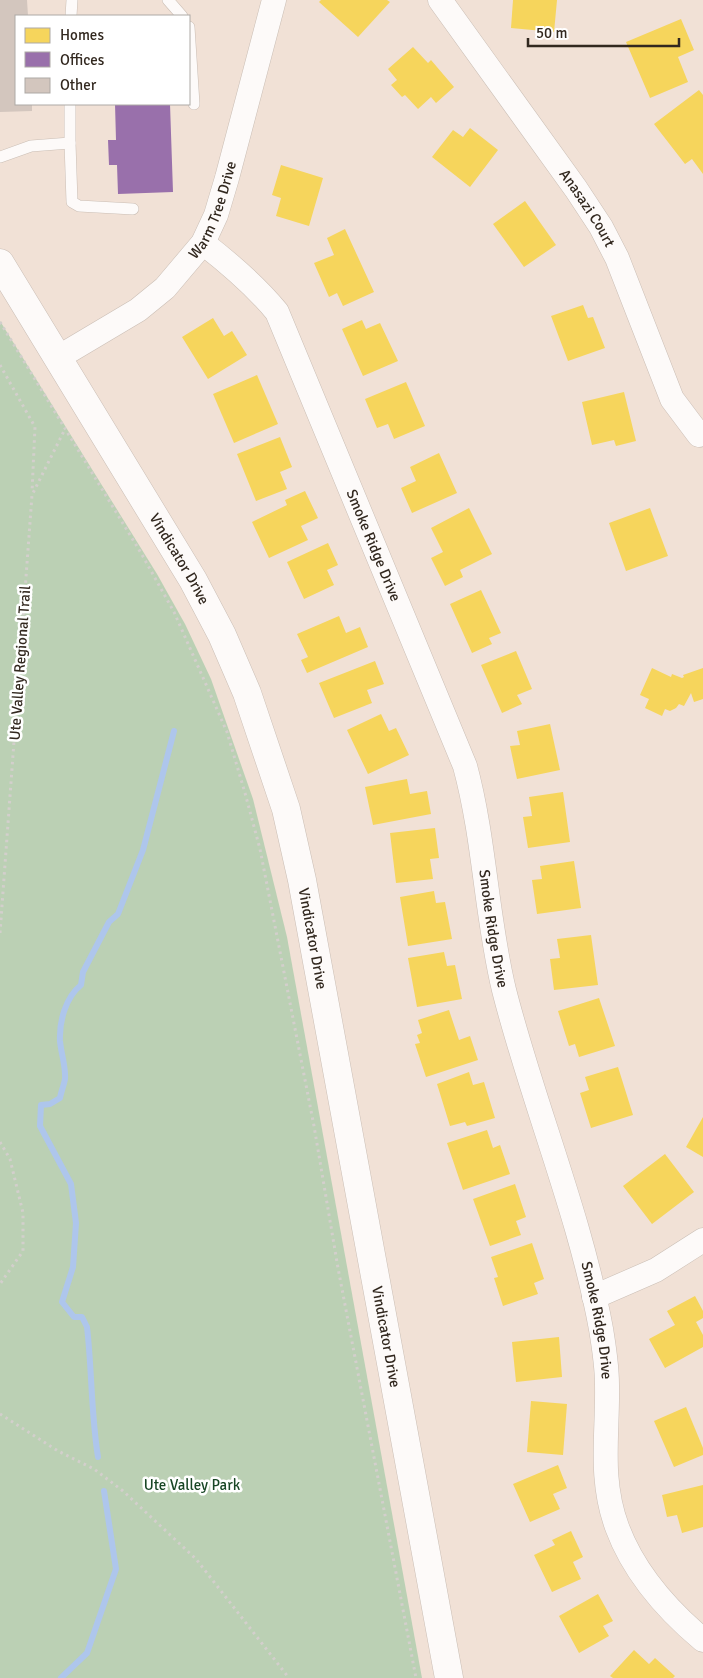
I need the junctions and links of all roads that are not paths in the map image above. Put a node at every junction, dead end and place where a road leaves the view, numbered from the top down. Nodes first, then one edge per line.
1 (72, 0) edge
2 (168, 0) edge
3 (274, 0) edge
4 (440, 0) edge
5 (71, 15) edge
6 (181, 15) edge
7 (190, 42) edge
8 (194, 104) dead end
9 (70, 105) edge
10 (70, 142) junction
11 (0, 156) edge
12 (133, 208) dead end
13 (203, 243) junction
14 (0, 263) edge
15 (59, 357) junction
16 (699, 434) dead end
17 (703, 1240) edge
18 (594, 1297) junction
19 (703, 1640) edge
20 (448, 1678) edge

1 - 5 lane
2 - 6 lane
3 - 13 street, Warm Tree Drive
4 - 16 street, Anasazi Court
7 - 8 lane
9 - 10 lane
10 - 11 lane
10 - 12 lane
13 - 15 street, Warm Tree Drive
13 - 18 street, Smoke Ridge Drive
14 - 15 main road, Vindicator Drive
15 - 20 main road, Vindicator Drive
17 - 18 street
18 - 19 street, Smoke Ridge Drive

